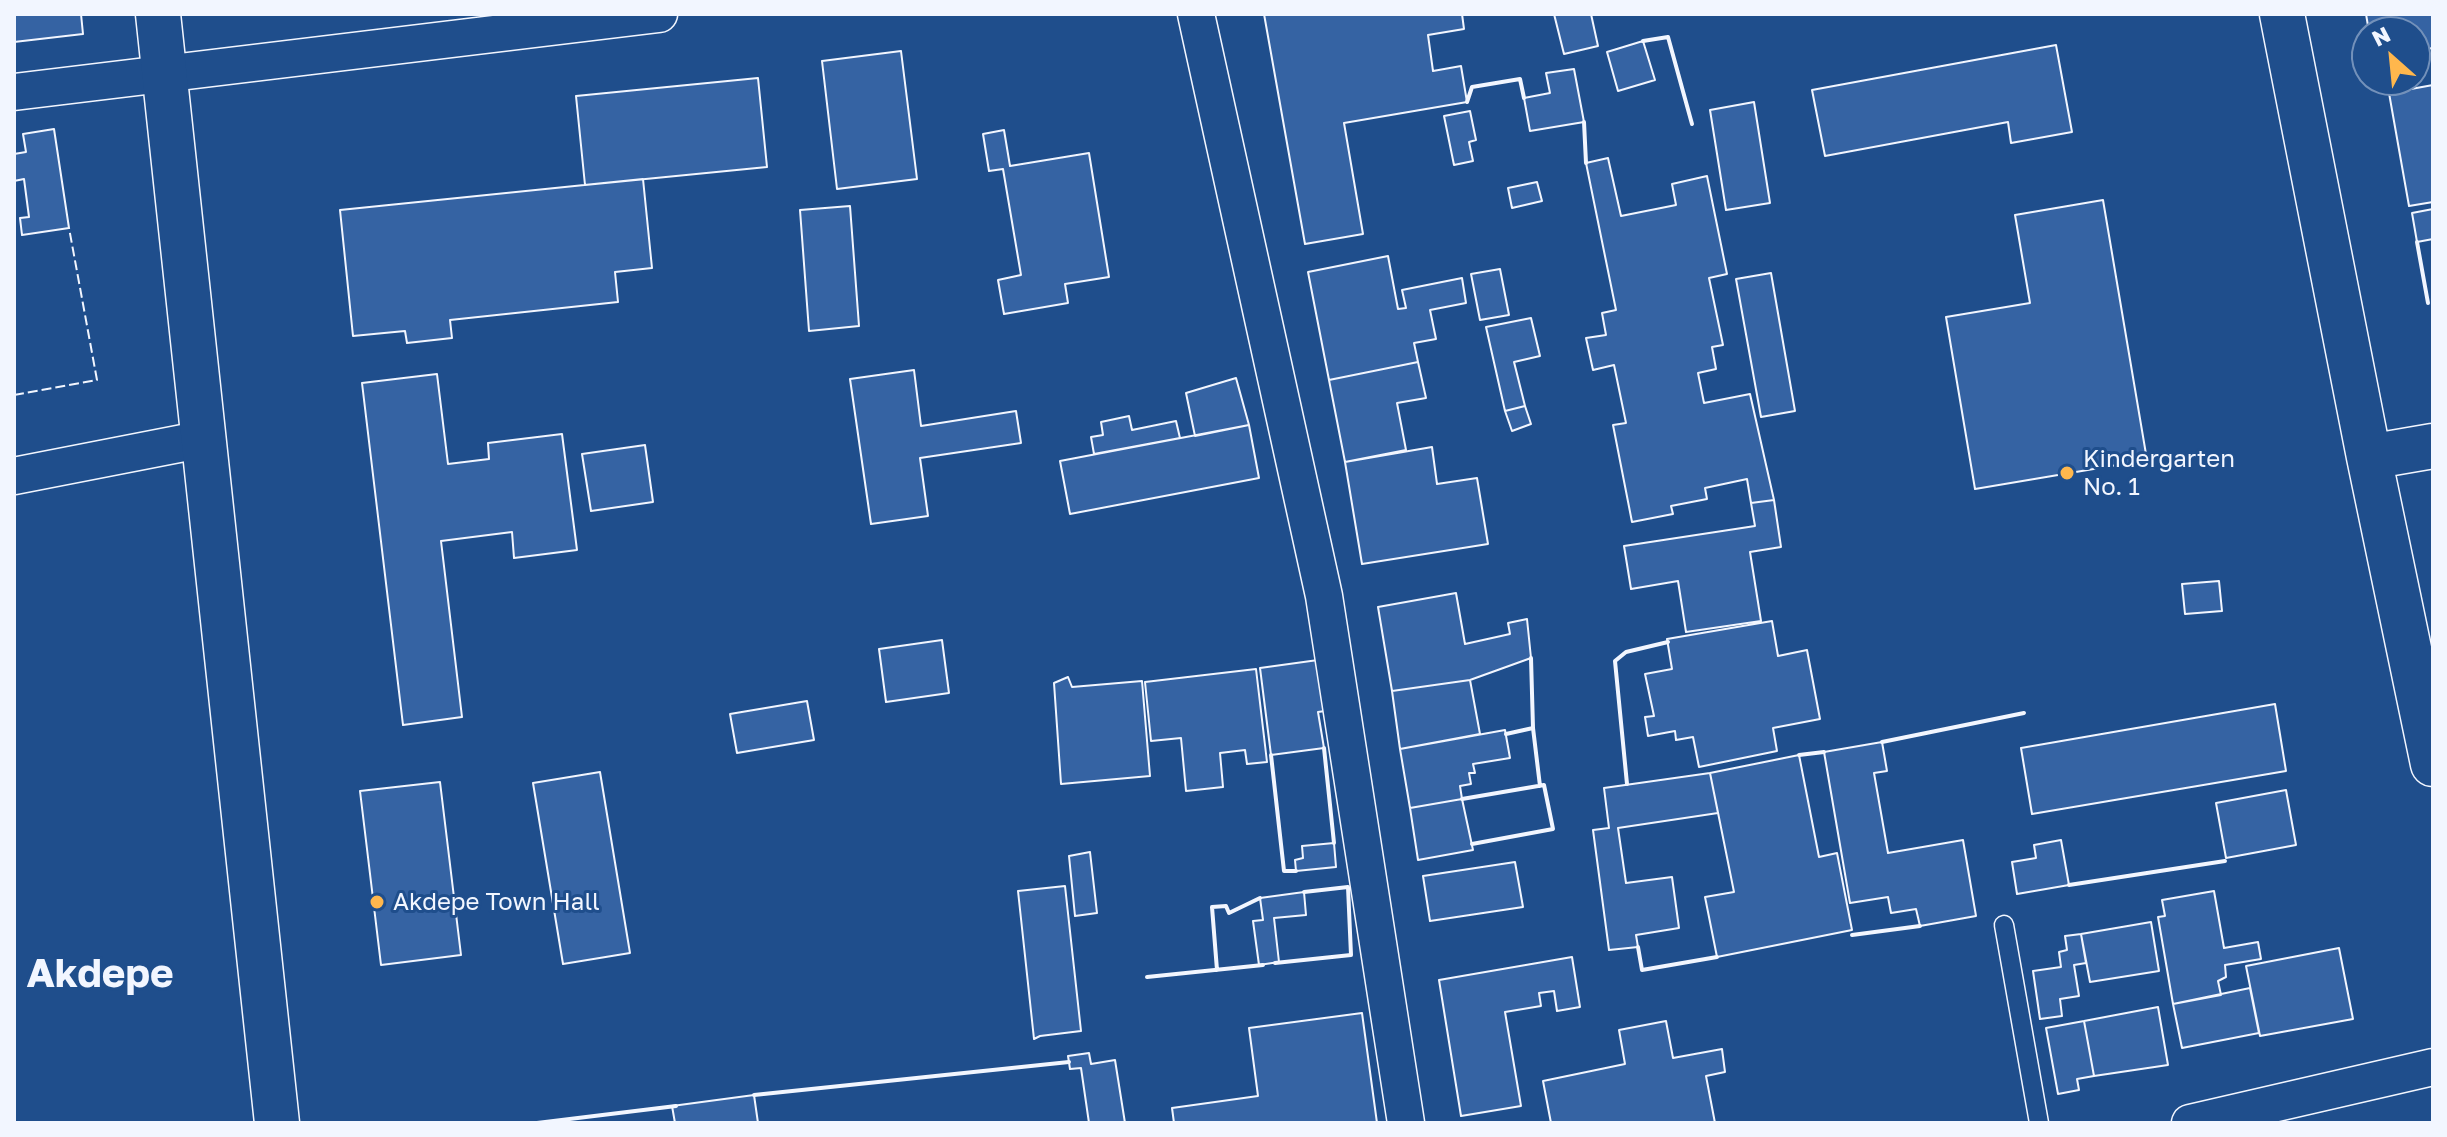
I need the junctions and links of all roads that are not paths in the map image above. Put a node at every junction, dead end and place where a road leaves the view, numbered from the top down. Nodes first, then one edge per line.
1 (158, 14) edge
2 (659, 14) edge
3 (1196, 14) edge
4 (2282, 14) edge
5 (164, 75) junction
6 (14, 92) edge
7 (204, 439) junction
8 (2433, 446) edge
9 (2369, 457) junction
10 (14, 476) edge
11 (2433, 764) edge
12 (2004, 925) dead end
13 (2433, 1067) edge
14 (277, 1123) edge
15 (1406, 1123) edge
16 (2039, 1123) edge
17 (2190, 1123) edge

1 - 5 main road
2 - 5 street
3 - 15 street
4 - 9 main road
5 - 6 street
5 - 7 main road
7 - 10 street
7 - 14 main road
8 - 9 main road
9 - 11 main road
12 - 16 lane
13 - 17 street

